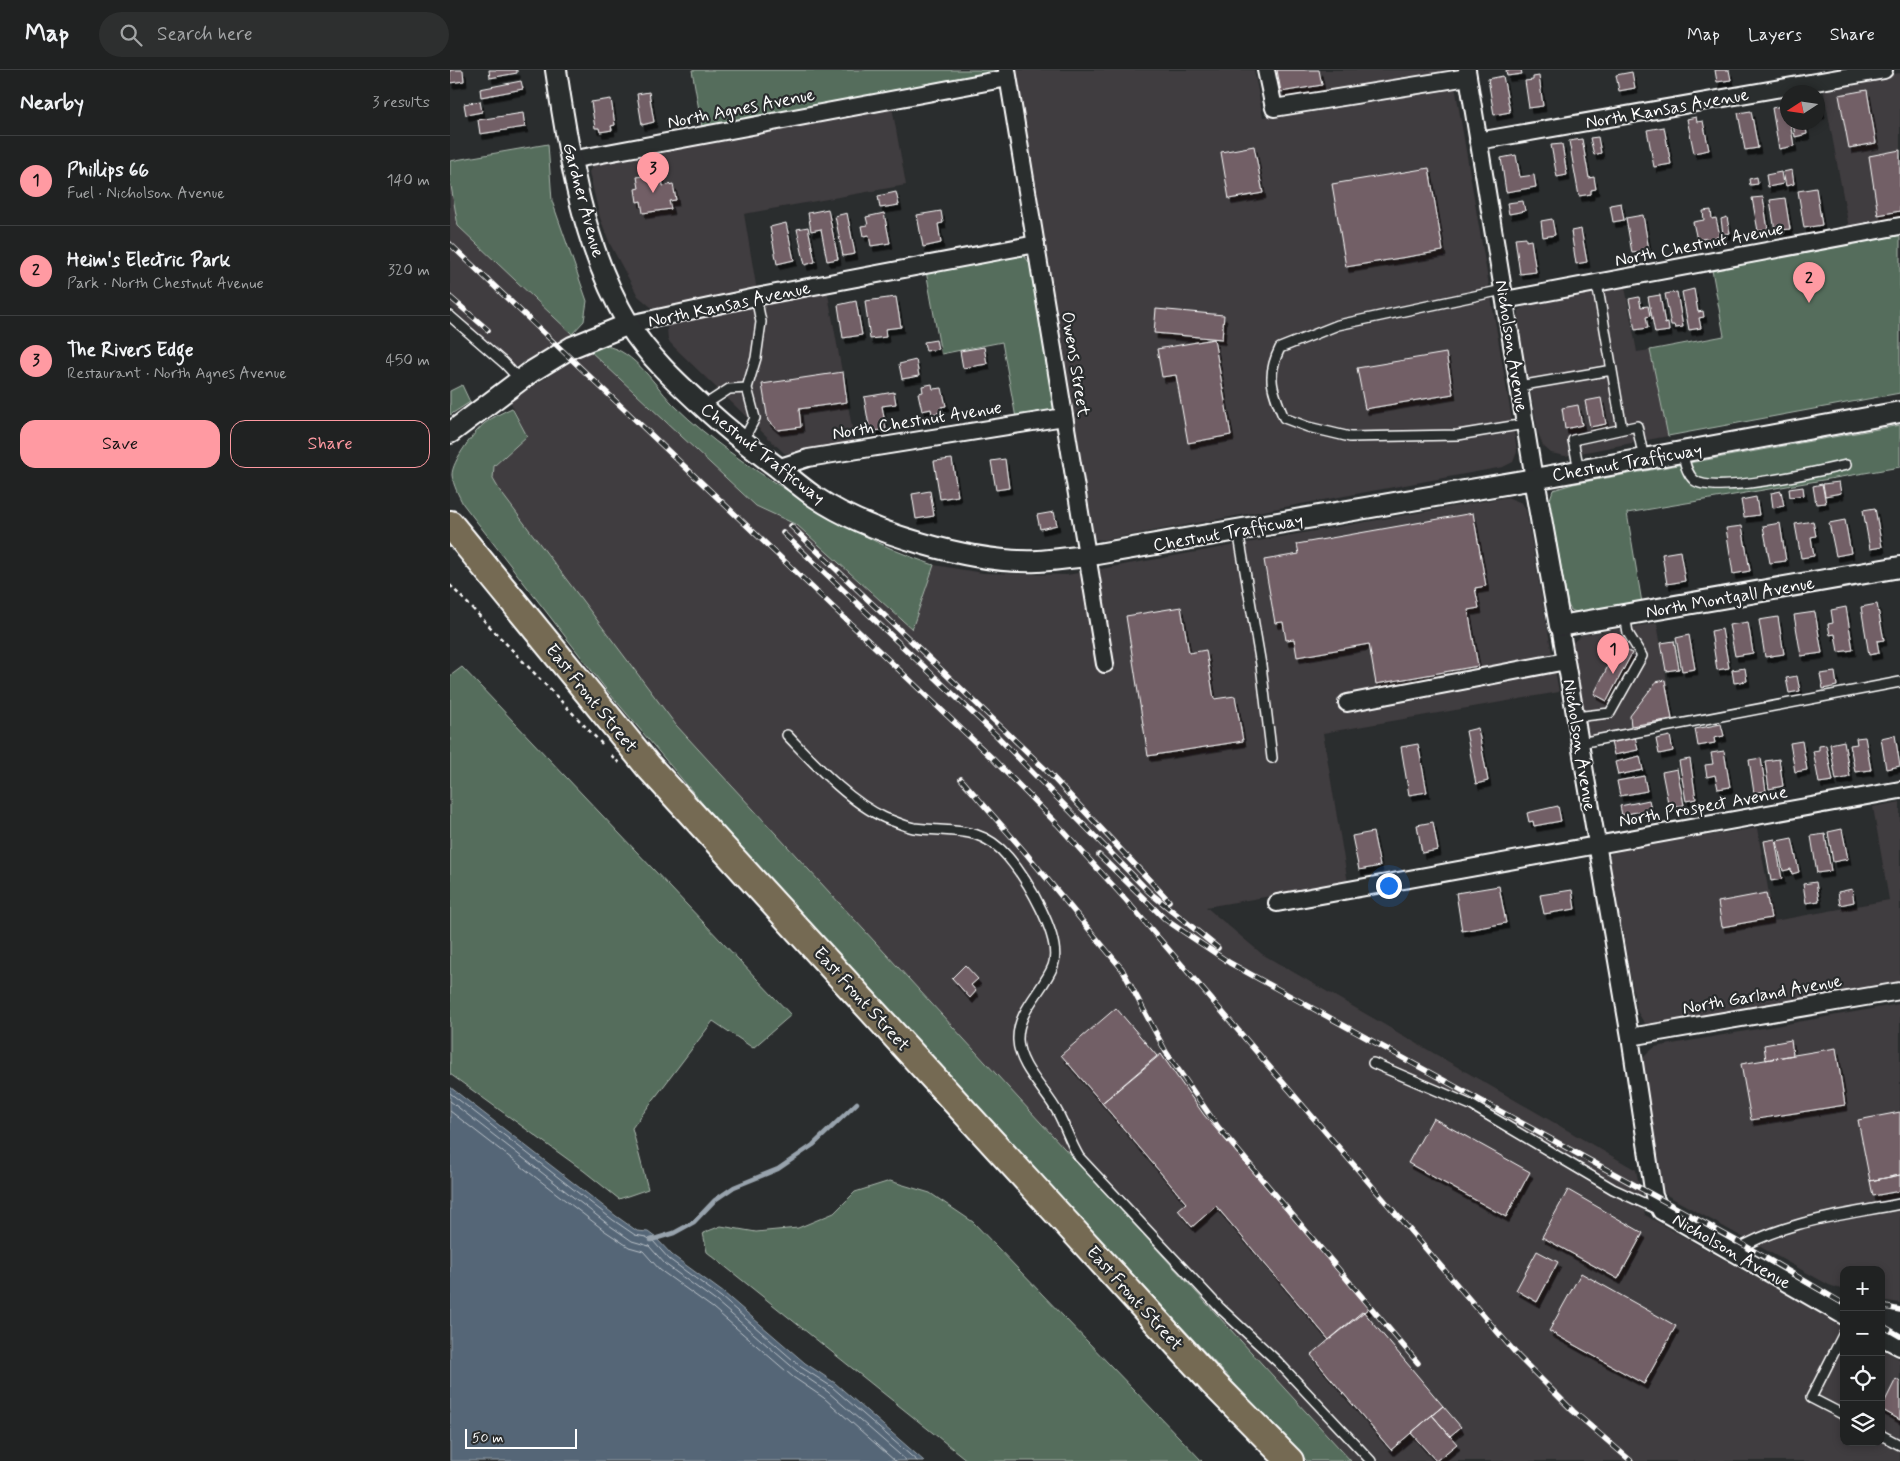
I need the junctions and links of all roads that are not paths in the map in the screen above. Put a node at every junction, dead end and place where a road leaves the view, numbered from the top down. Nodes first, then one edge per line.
1 (556, 70) edge
2 (1266, 70) edge
3 (1884, 70) edge
4 (1008, 74) edge
5 (1467, 74) edge
6 (1478, 141) junction
7 (570, 160) junction
8 (1900, 226) edge
9 (1036, 244) junction
10 (1598, 283) junction
11 (1504, 295) junction
12 (756, 297) junction
13 (450, 316) edge
14 (629, 324) junction
15 (1612, 370) junction
16 (520, 380) junction
17 (1518, 386) junction
18 (747, 388) junction
19 (703, 406) junction
20 (1900, 412) edge
21 (1064, 417) junction
22 (1525, 424) junction
23 (1622, 429) junction
24 (450, 433) edge
25 (743, 442) junction
26 (1682, 452) junction
27 (1644, 459) junction
28 (1846, 465) dead end
29 (777, 468) junction
30 (1579, 470) junction
31 (1534, 479) junction
32 (450, 524) edge
33 (1238, 530) junction
34 (1086, 556) junction
35 (1900, 568) edge
36 (1624, 615) junction
37 (1560, 626) junction
38 (1566, 661) junction
39 (1105, 664) dead end
40 (1900, 682) edge
41 (1347, 703) dead end
42 (1575, 717) junction
43 (787, 735) dead end
44 (1580, 743) junction
45 (1272, 758) dead end
46 (1900, 790) edge
47 (1596, 846) junction
48 (1277, 903) dead end
49 (1900, 991) edge
50 (1630, 1037) junction
51 (1373, 1062) dead end
52 (1900, 1204) edge
53 (1661, 1211) junction
54 (1732, 1252) junction
55 (1840, 1314) edge
56 (1885, 1339) edge
57 (1840, 1341) edge
58 (1900, 1347) edge
59 (1840, 1413) edge
60 (1885, 1437) edge
61 (1900, 1445) edge
62 (1290, 1461) edge
63 (1371, 1461) edge

1 - 7 street, Gardner Avenue
2 - 5 street
3 - 6 street, North Kansas Avenue
4 - 7 street, North Agnes Avenue
4 - 9 street, Owens Street
5 - 6 street, Nicholson Avenue
6 - 11 street, Nicholson Avenue
7 - 14 street, Gardner Avenue
8 - 10 street, North Chestnut Avenue
9 - 12 street, North Kansas Avenue
9 - 21 street, Owens Street
10 - 11 street, North Chestnut Avenue
10 - 15 lane
11 - 17 street, Nicholson Avenue
11 - 22 lane
12 - 14 street, North Kansas Avenue
12 - 18 lane
13 - 16 lane
14 - 16 street, North Kansas Avenue
14 - 19 street, Chestnut Trafficway
15 - 17 lane
15 - 23 lane
16 - 24 street, North Kansas Avenue
17 - 22 street, Nicholson Avenue
18 - 19 lane
18 - 25 lane
19 - 25 street, Chestnut Trafficway
20 - 26 street, Chestnut Trafficway
21 - 29 street, North Chestnut Avenue
21 - 34 street, Owens Street
22 - 31 street, Nicholson Avenue
23 - 27 lane
23 - 30 lane
25 - 29 street, Chestnut Trafficway
26 - 27 street, Chestnut Trafficway
26 - 28 lane
27 - 30 street, Chestnut Trafficway
29 - 34 street, Chestnut Trafficway
30 - 31 street, Chestnut Trafficway
31 - 33 street, Chestnut Trafficway
31 - 37 street, Nicholson Avenue
32 - 62 main road, East Front Street
33 - 34 street, Chestnut Trafficway
33 - 45 lane
34 - 39 street, Owens Street
35 - 36 street, North Montgall Avenue
36 - 37 street, North Montgall Avenue
36 - 42 lane
37 - 38 street, Nicholson Avenue
38 - 41 street
38 - 42 street, Nicholson Avenue
40 - 44 lane
42 - 44 street, Nicholson Avenue
43 - 63 lane
44 - 47 street, Nicholson Avenue
46 - 47 street, North Prospect Avenue
47 - 48 street, North Prospect Avenue
47 - 50 street, Nicholson Avenue
49 - 50 street, North Garland Avenue
50 - 53 street, Nicholson Avenue
51 - 53 lane
52 - 54 lane
53 - 54 street, Nicholson Avenue
54 - 55 street, Nicholson Avenue
56 - 58 street
57 - 59 lane
60 - 61 lane

